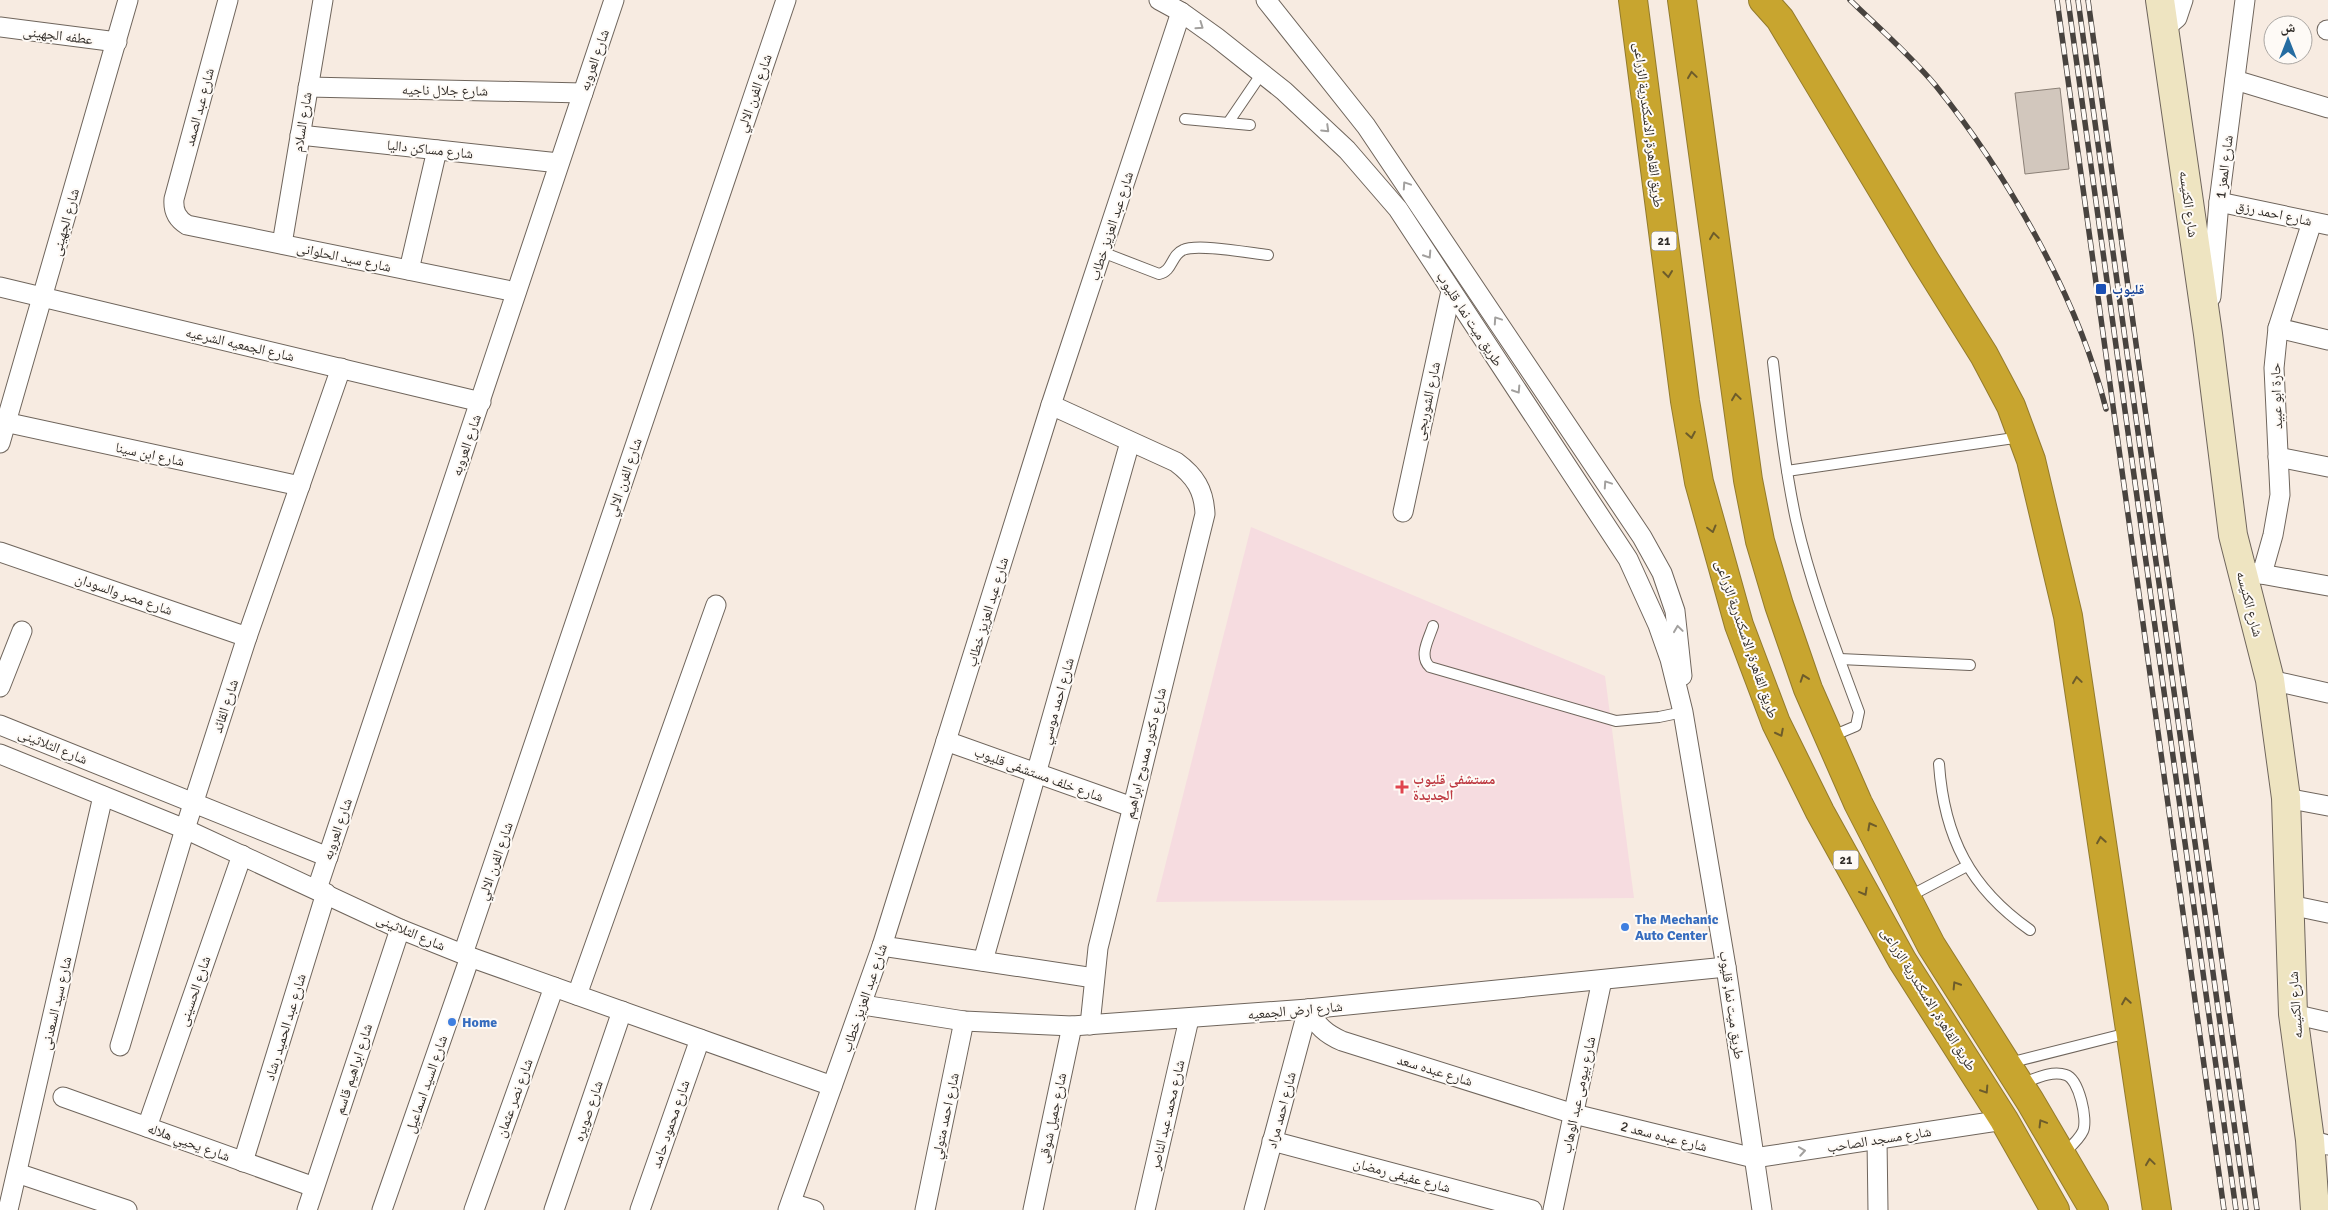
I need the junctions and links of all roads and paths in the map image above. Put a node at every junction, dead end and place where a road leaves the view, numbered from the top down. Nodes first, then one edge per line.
1 (128, 0) edge
2 (228, 0) edge
3 (323, 0) edge
4 (614, 0) edge
5 (786, 0) edge
6 (1159, 0) edge
7 (1266, 0) edge
8 (1633, 0) edge
9 (1682, 0) edge
10 (1763, 0) edge
11 (2160, 0) edge
12 (2184, 0) edge
13 (2245, 0) edge
14 (1181, 12) junction
15 (0, 27) edge
16 (2164, 28) junction
17 (117, 42) junction
18 (1262, 72) junction
19 (2234, 80) junction
20 (308, 87) junction
21 (583, 93) junction
22 (2328, 108) edge
23 (1185, 119) dead end
24 (1228, 123) junction
25 (1250, 125) dead end
26 (300, 135) junction
27 (438, 150) junction
28 (559, 163) junction
29 (2219, 202) junction
30 (176, 215) joint
31 (2320, 223) edge
32 (282, 244) junction
33 (1102, 252) junction
34 (1268, 255) dead end
35 (409, 270) junction
36 (0, 287) edge
37 (1452, 291) junction
38 (516, 292) junction
39 (43, 297) junction
40 (2278, 328) junction
41 (2208, 334) junction
42 (2328, 340) edge
43 (1773, 362) dead end
44 (341, 368) junction
45 (481, 402) junction
46 (1051, 405) junction
47 (3, 422) edge
48 (2023, 437) junction
49 (1130, 442) junction
50 (0, 443) edge
51 (2278, 457) junction
52 (2328, 467) edge
53 (1787, 471) junction
54 (300, 486) junction
55 (1403, 512) dead end
56 (0, 552) edge
57 (2252, 572) junction
58 (2328, 586) edge
59 (716, 605) dead end
60 (1433, 626) dead end
61 (22, 631) dead end
62 (248, 637) junction
63 (1840, 659) junction
64 (1970, 665) dead end
65 (2270, 680) junction
66 (0, 687) edge
67 (2328, 692) edge
68 (1683, 712) junction
69 (0, 725) edge
70 (1829, 737) junction
71 (946, 741) junction
72 (0, 754) edge
73 (1940, 764) dead end
74 (1036, 773) junction
75 (104, 796) junction
76 (2286, 798) junction
77 (194, 803) junction
78 (2328, 806) edge
79 (1132, 807) junction
80 (185, 829) junction
81 (242, 855) junction
82 (328, 857) junction
83 (1968, 866) junction
84 (322, 891) junction
85 (1908, 897) junction
86 (2290, 905) junction
87 (2328, 912) edge
88 (400, 929) junction
89 (2030, 930) dead end
90 (882, 946) junction
91 (466, 956) junction
92 (983, 961) junction
93 (1726, 967) junction
94 (1094, 978) junction
95 (1602, 980) junction
96 (554, 987) junction
97 (577, 995) junction
98 (863, 1005) junction
99 (1308, 1009) junction
100 (622, 1011) junction
101 (2293, 1014) junction
102 (1189, 1019) junction
103 (964, 1021) junction
104 (2328, 1022) edge
105 (1081, 1025) junction
106 (2131, 1033) junction
107 (700, 1038) junction
108 (120, 1046) dead end
109 (2013, 1075) junction
110 (832, 1086) junction
111 (63, 1097) dead end
112 (1574, 1114) junction
113 (2004, 1120) junction
114 (147, 1127) junction
115 (1876, 1140) junction
116 (1272, 1141) junction
117 (2319, 1143) edge
118 (2062, 1156) junction
119 (1754, 1158) junction
120 (243, 1162) junction
121 (17, 1173) junction
122 (314, 1187) junction
123 (789, 1207) edge
124 (8, 1210) edge
125 (127, 1210) edge
126 (306, 1210) edge
127 (382, 1210) edge
128 (474, 1210) edge
129 (554, 1210) edge
130 (640, 1210) edge
131 (814, 1210) edge
132 (925, 1210) edge
133 (1033, 1210) edge
134 (1145, 1210) edge
135 (1254, 1210) edge
136 (1532, 1210) edge
137 (1553, 1210) edge
138 (1762, 1210) edge
139 (1878, 1210) edge
140 (2055, 1210) edge
141 (2094, 1210) edge
142 (2157, 1210) edge
143 (2315, 1210) edge

1 - 17 street, شارع الجهينى
2 - 30 street, شارع عبد الصمد
3 - 20 street, شارع السلام
4 - 21 street, شارع العروبه
5 - 91 street, شارع الفرن الالي
6 - 14 street, طريق ميت نما, قليوب
68 -> 7 street, طريق ميت نما, قليوب
8 -> 113 highway, طريق القاهرة, الاسكندرية الزراعى / 21
70 -> 9 highway
10 - 48 highway
11 - 16 main road, شارع الكنيسه
12 - 16 street
13 - 19 street, شارع المعز 1
14 -> 18 street, طريق ميت نما, قليوب
14 - 33 street, شارع عبد العزيز خطاب
15 - 17 street, عطفه الجهينى
16 - 41 main road, شارع الكنيسه
17 - 39 street, شارع الجهينى
18 - 24 lane
18 -> 37 street, طريق ميت نما, قليوب
19 - 22 street
19 - 29 street, شارع المعز 1
20 - 21 street, شارع جلال ناجيه
20 - 26 street, شارع السلام
21 - 28 street, شارع العروبه
23 - 24 lane
24 - 25 lane
26 - 27 street, شارع مساكن داليا
26 - 32 street, شارع السلام
27 - 28 street, شارع مساكن داليا
27 - 35 street
28 - 38 street, شارع العروبه
29 - 31 street, شارع احمد رزق
29 - 41 street, شارع المعز 1
30 - 32 street, شارع سيد الحلوانى
31 - 40 street, حارة ابو عبيد
32 - 35 street, شارع سيد الحلوانى
33 - 34 lane
33 - 46 street, شارع عبد العزيز خطاب
35 - 38 street, شارع سيد الحلوانى
36 - 39 street, شارع الجمعيه الشرعيه
37 - 55 street, شارع الشوربجى
37 -> 68 street, طريق ميت نما, قليوب
38 - 45 street, شارع العروبه
39 - 44 street, شارع الجمعيه الشرعيه
39 - 47 street, شارع الجهينى
40 - 42 street
40 - 51 street, حارة ابو عبيد
41 - 57 main road, شارع الكنيسه
43 - 53 lane
44 - 45 street, شارع الجمعيه الشرعيه
44 - 54 street, شارع القائد
45 - 82 street, شارع العروبه
46 - 49 street
46 - 71 street, شارع عبد العزيز خطاب
47 - 50 street, شارع الجهينى
47 - 54 street, شارع ابن سينا
48 - 53 lane
106 -> 48 highway
49 - 74 street, شارع احمد موسي
49 - 79 street, شارع دكتور ممدوح ابراهيم
51 - 52 street
51 - 57 street, حارة ابو عبيد
53 - 63 lane
54 - 62 street, شارع القائد
56 - 62 street, شارع مصر والسودان
57 - 58 street
57 - 65 main road, شارع الكنيسه
59 - 97 street
60 - 68 lane
61 - 66 street
62 - 77 street, شارع القائد
63 - 64 lane
63 - 70 lane
65 - 67 street
65 - 76 main road, شارع الكنيسه
68 - 93 street, طريق ميت نما, قليوب
69 - 77 street, شارع الثلاثينى
85 -> 70 highway
71 - 74 street, شارع خلف مستشفى قليوب
71 - 90 street, شارع عبد العزيز خطاب
72 - 75 street, شارع الثلاثينى
73 - 83 lane
74 - 79 street, شارع خلف مستشفى قليوب
74 - 92 street, شارع احمد موسي
75 - 80 street, شارع الثلاثينى
75 - 121 street, شارع سيد السعدنى
76 - 78 street
76 - 86 main road, شارع الكنيسه
77 - 80 street, شارع القائد
77 - 82 street, شارع الثلاثينى
79 - 94 street, شارع دكتور ممدوح ابراهيم
80 - 81 street, شارع الثلاثينى
80 - 108 street, شارع القائد
81 - 84 street, شارع الثلاثينى
81 - 114 street, شارع الحسينى
82 - 84 street, شارع العروبه
83 - 85 lane
83 - 89 lane
84 - 88 street, شارع الثلاثينى
84 - 120 street, شارع عبد الحميد رشاد
109 -> 85 highway
86 - 87 street
86 - 101 main road, شارع الكنيسه
88 - 91 street, شارع الثلاثينى
88 - 122 street, شارع ابراهيم قاسم
90 - 92 street
90 - 98 street, شارع عبد العزيز خطاب
91 - 96 street, شارع الثلاثينى
91 - 127 street, شارع السيد اسماعيل
92 - 94 street
93 - 95 street, شارع ارض الجمعيه
93 - 119 street, طريق ميت نما, قليوب
94 - 105 street, شارع دكتور ممدوح ابراهيم
95 - 99 street, شارع ارض الجمعيه
95 - 112 street, شارع بيومى عبد الوهاب
96 - 97 street, شارع الثلاثينى
96 - 128 street, شارع نصر عثمان
97 - 100 street, شارع الثلاثينى
98 - 103 street, شارع ارض الجمعيه
98 - 110 street, شارع عبد العزيز خطاب
99 - 102 street, شارع ارض الجمعيه
99 - 112 street, شارع عبده سعد
99 - 116 street, شارع احمد مراد
100 - 107 street, شارع الثلاثينى
100 - 129 street, شارع صويره
101 - 104 street
101 - 117 main road, شارع الكنيسه
102 - 105 street, شارع ارض الجمعيه
102 - 134 street, شارع محمد عبد الناصر
103 - 105 street, شارع ارض الجمعيه
103 - 132 street, شارع احمد متولي
105 - 133 street, شارع جميل شوقى
106 - 109 lane
142 -> 106 highway
107 - 110 street, شارع الثلاثينى
107 - 130 street, شارع محمود حامد
118 -> 109 highway
109 - 118 lane
110 - 123 street, شارع عبد العزيز خطاب
111 - 114 street, شارع يحيي هلاله
112 - 119 street, شارع عبده سعد 2
112 - 137 street, شارع بيومى عبد الوهاب
113 - 115 street, شارع مسجد الصاحب
113 - 140 highway, طريق القاهرة, الاسكندرية الزراعى / 21
114 - 120 street, شارع يحيي هلاله
119 -> 115 street, شارع مسجد الصاحب
115 - 139 street
116 - 135 street, شارع احمد مراد
116 - 136 street, شارع عفيفى رمضان
117 - 143 main road, شارع الكنيسه
118 - 141 highway
119 - 138 street, طريق ميت نما, قليوب
120 - 122 street, شارع يحيي هلاله
121 - 124 street, شارع سيد السعدنى
121 - 125 street
122 - 126 street, شارع ابراهيم قاسم
123 - 131 street

